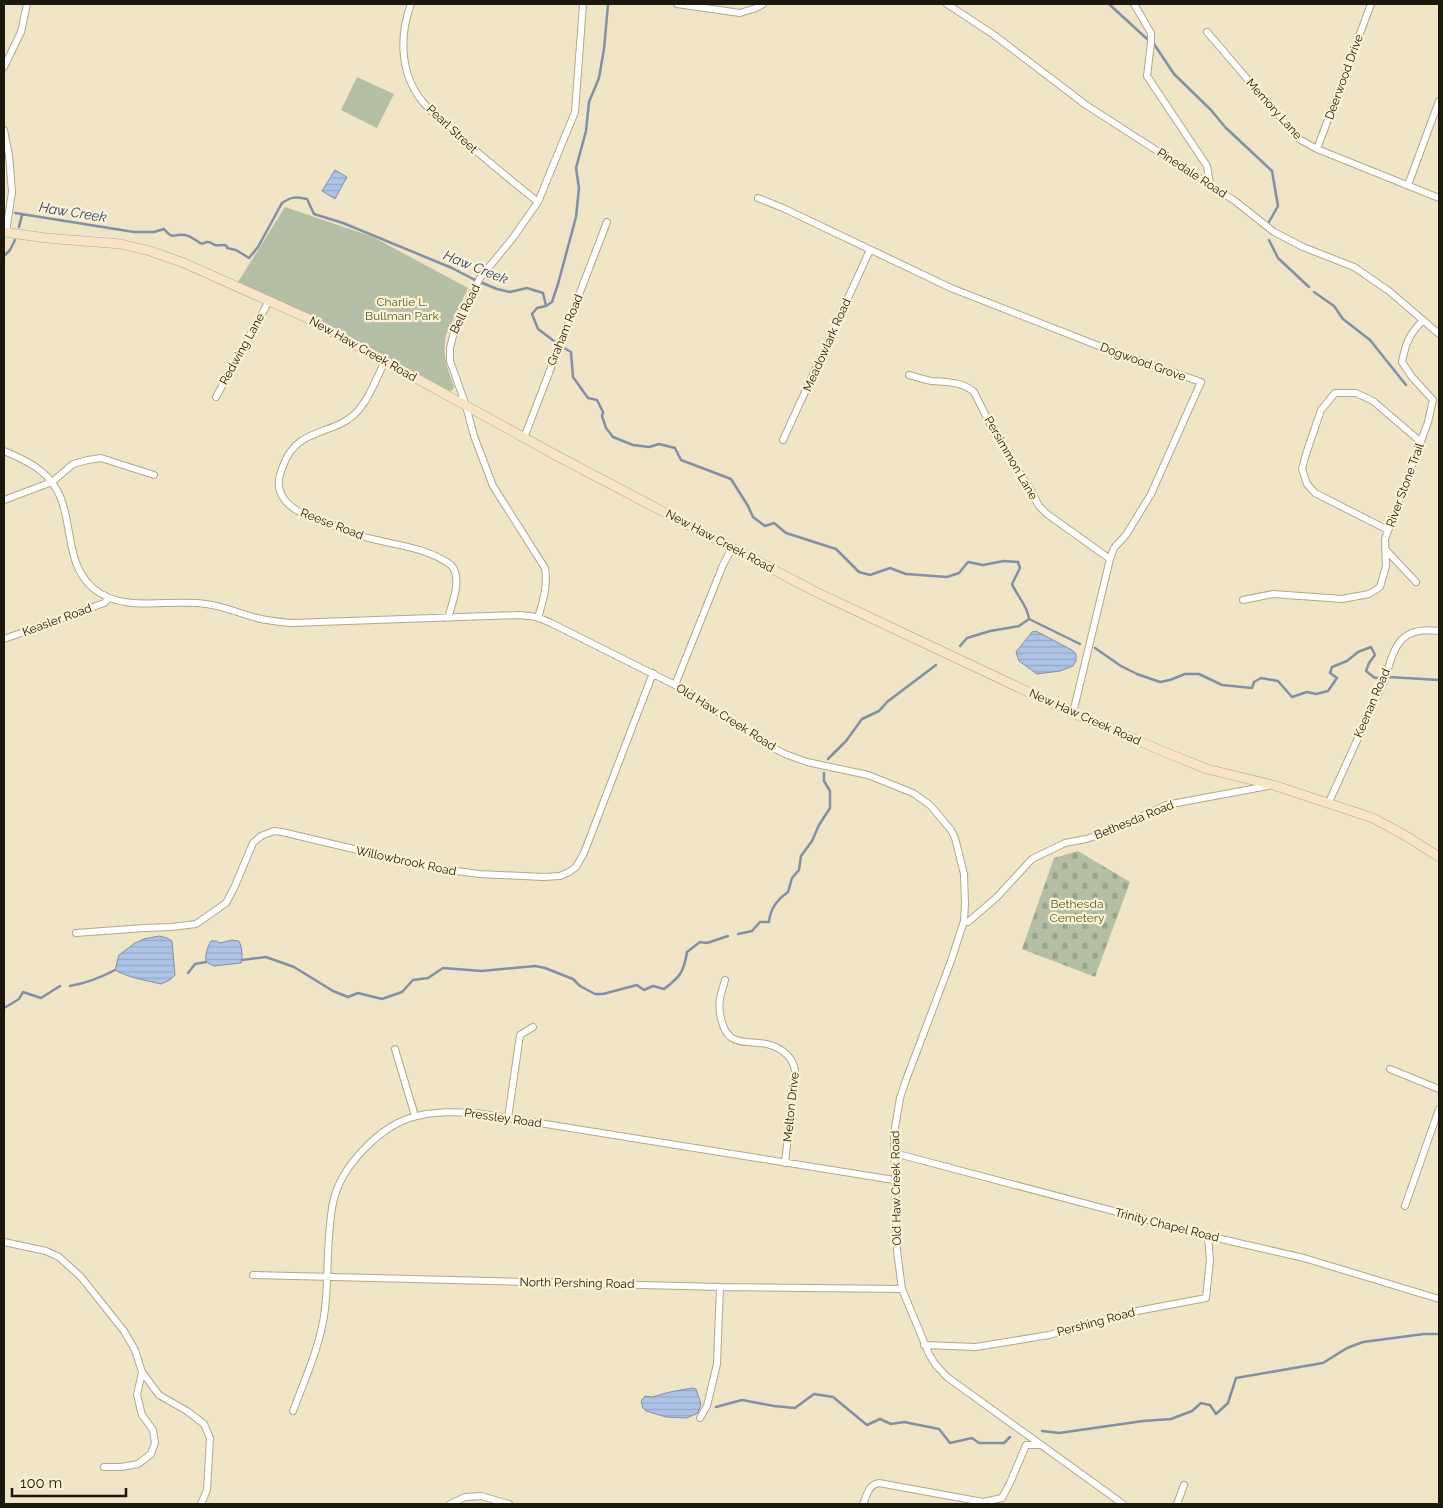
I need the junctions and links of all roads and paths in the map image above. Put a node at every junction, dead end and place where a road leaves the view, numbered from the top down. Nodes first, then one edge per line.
1 (27, 4) edge
2 (411, 4) edge
3 (583, 4) edge
4 (677, 4) edge
5 (763, 4) edge
6 (947, 4) edge
7 (1134, 4) edge
8 (1371, 4) edge
9 (1207, 32) dead end
10 (4, 67) edge
11 (1439, 101) edge
12 (4, 130) edge
13 (1317, 149) junction
14 (1210, 184) junction
15 (1408, 185) junction
16 (758, 198) dead end
17 (1439, 198) edge
18 (538, 202) junction
19 (607, 222) dead end
20 (5, 232) edge
21 (870, 250) junction
22 (269, 301) junction
23 (1423, 320) junction
24 (1439, 334) edge
25 (385, 361) junction
26 (909, 375) dead end
27 (216, 397) dead end
28 (466, 406) junction
29 (524, 438) junction
30 (783, 440) dead end
31 (1421, 442) junction
32 (4, 451) edge
33 (154, 475) dead end
34 (52, 482) junction
35 (4, 500) edge
36 (1388, 530) junction
37 (732, 548) junction
38 (1386, 550) junction
39 (1110, 559) junction
40 (1416, 582) dead end
41 (109, 598) junction
42 (1243, 600) dead end
43 (448, 618) junction
44 (538, 618) junction
45 (1439, 632) edge
46 (4, 639) edge
47 (653, 673) junction
48 (675, 685) junction
49 (1073, 712) junction
50 (1273, 785) junction
51 (1328, 804) junction
52 (1439, 857) edge
53 (964, 921) junction
54 (76, 933) dead end
55 (725, 980) dead end
56 (533, 1027) dead end
57 (395, 1049) dead end
58 (1390, 1069) dead end
59 (1439, 1089) edge
60 (1439, 1109) edge
61 (415, 1116) junction
62 (508, 1118) junction
63 (894, 1153) junction
64 (785, 1163) junction
65 (894, 1180) junction
66 (1405, 1206) dead end
67 (1208, 1236) junction
68 (4, 1242) edge
69 (253, 1275) dead end
70 (327, 1278) junction
71 (720, 1287) junction
72 (902, 1289) junction
73 (1439, 1299) edge
74 (924, 1345) junction
75 (142, 1372) junction
76 (293, 1411) dead end
77 (700, 1418) dead end
78 (1040, 1445) junction
79 (104, 1467) dead end
80 (1184, 1485) dead end
81 (201, 1504) edge
82 (450, 1504) edge
83 (509, 1504) edge
84 (863, 1504) edge
85 (1123, 1504) edge
86 (1177, 1504) edge

1 - 10 street
2 - 18 street, Pearl Street
3 - 18 street, Bell Road
4 - 5 street
6 - 14 street, Pinedale Road
7 - 14 street
8 - 13 street, Deerwood Drive
9 - 13 street, Memory Lane
11 - 15 street
12 - 20 street
13 - 15 street, Memory Lane
14 - 23 street, Pinedale Road
15 - 17 street, Memory Lane
16 - 21 street, Dogwood Grove
18 - 28 street, Bell Road
19 - 29 street, Graham Road
20 - 22 street, New Haw Creek Road
21 - 30 street, Meadowlark Road
21 - 39 street, Dogwood Grove
22 - 25 street, New Haw Creek Road
22 - 27 street, Redwing Lane
23 - 24 street, Pinedale Road
23 - 31 street, River Stone Trail
25 - 28 street, New Haw Creek Road
25 - 43 street, Reese Road
26 - 39 street, Persimmon Lane
28 - 29 street, New Haw Creek Road
28 - 44 street, Bell Road
29 - 37 street, New Haw Creek Road
31 - 36 street, River Stone Trail
31 - 36 street
32 - 34 street, Old Haw Creek Road
33 - 34 street
34 - 35 street
34 - 41 street, Old Haw Creek Road
36 - 38 street, River Stone Trail
37 - 48 street
37 - 49 street, New Haw Creek Road
38 - 40 street
38 - 42 street, River Stone Trail
39 - 49 street, Dogwood Grove
41 - 43 street, Old Haw Creek Road
41 - 46 street, Keasler Road
43 - 44 street, Old Haw Creek Road
44 - 47 street, Old Haw Creek Road
45 - 51 street, Keenan Road
47 - 48 street, Old Haw Creek Road
47 - 54 street, Willowbrook Road
48 - 53 street, Old Haw Creek Road
49 - 50 street, New Haw Creek Road
50 - 51 street, New Haw Creek Road
50 - 53 street, Bethesda Road
51 - 52 street, New Haw Creek Road
53 - 63 street, Old Haw Creek Road
55 - 64 street, Melton Drive
56 - 62 street
57 - 61 street
58 - 59 street
60 - 66 street
61 - 62 street, Pressley Road
61 - 70 street, Pressley Road
62 - 64 street, Pressley Road
63 - 65 street, Old Haw Creek Road
63 - 67 street, Trinity Chapel Road
64 - 65 street, Pressley Road
65 - 72 street, Old Haw Creek Road
67 - 73 street, Trinity Chapel Road
67 - 74 street, Pershing Road
68 - 75 street
69 - 70 street, North Pershing Road
70 - 71 street, North Pershing Road
70 - 76 street, Pressley Road
71 - 72 street, North Pershing Road
71 - 77 street
72 - 74 street, Old Haw Creek Road
74 - 78 street, Old Haw Creek Road
75 - 79 street
75 - 81 street
78 - 84 street
78 - 85 street, Old Haw Creek Road
80 - 86 street
82 - 83 street

